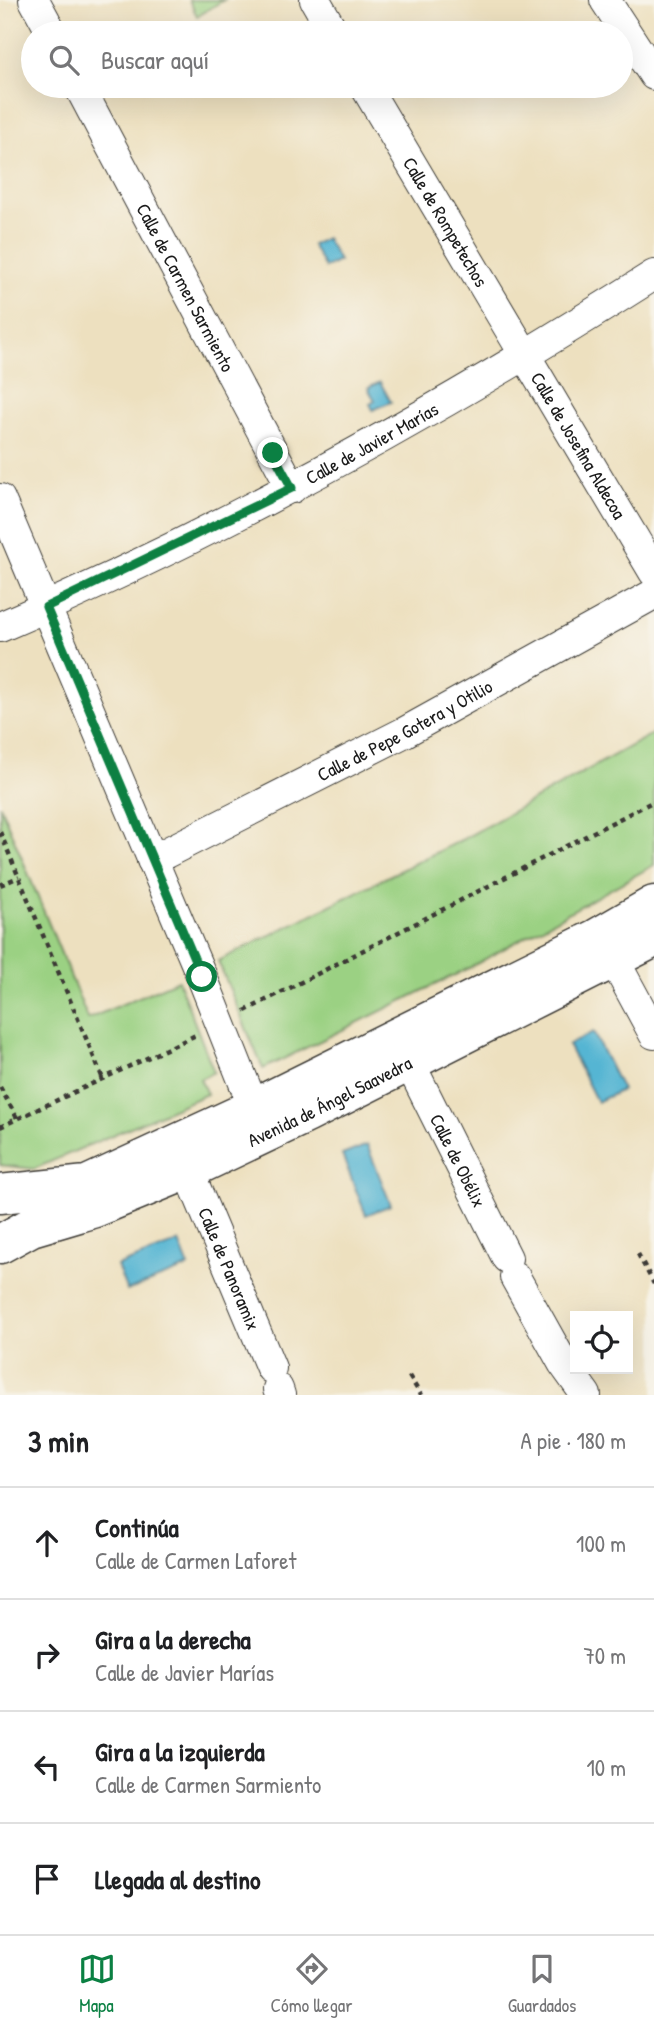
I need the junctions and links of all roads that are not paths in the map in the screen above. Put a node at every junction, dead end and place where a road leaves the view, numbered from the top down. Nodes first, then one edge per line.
1 (34, 0) edge
2 (314, 0) edge
3 (605, 0) edge
4 (45, 21) edge
5 (327, 21) edge
6 (619, 21) edge
7 (633, 43) edge
8 (654, 75) edge
9 (85, 98) edge
10 (372, 98) edge
11 (654, 275) edge
12 (525, 356) junction
13 (292, 488) junction
14 (0, 499) edge
15 (654, 572) edge
16 (654, 594) edge
17 (46, 607) junction
18 (0, 627) edge
19 (152, 860) junction
20 (654, 905) edge
21 (654, 938) edge
22 (614, 960) junction
23 (654, 1034) edge
24 (409, 1062) junction
25 (254, 1108) junction
26 (188, 1170) junction
27 (0, 1194) edge
28 (0, 1244) edge
29 (276, 1384) edge
30 (586, 1395) edge

1 - 4 street
2 - 5 street
3 - 6 street
7 - 8 street
9 - 13 street, Calle de Carmen Sarmiento
10 - 12 street, Calle de Rompetechos
11 - 12 street, Calle de Javier Marías
12 - 13 street, Calle de Javier Marías
12 - 15 street, Calle de Josefina Aldecoa
13 - 17 street, Calle de Javier Marías
14 - 17 street
16 - 19 street, Calle de Pepe Gotera y Otilio
17 - 18 street, Calle de Javier Marías
17 - 19 street
19 - 25 street
20 - 25 street, Avenida de Ángel Saavedra
21 - 22 street, Avenida de Ángel Saavedra
22 - 23 street
22 - 24 street, Avenida de Ángel Saavedra
24 - 26 street, Avenida de Ángel Saavedra
24 - 30 street, Calle de Obélix
25 - 27 street, Avenida de Ángel Saavedra
26 - 28 street, Avenida de Ángel Saavedra
26 - 29 street, Calle de Panoramix

